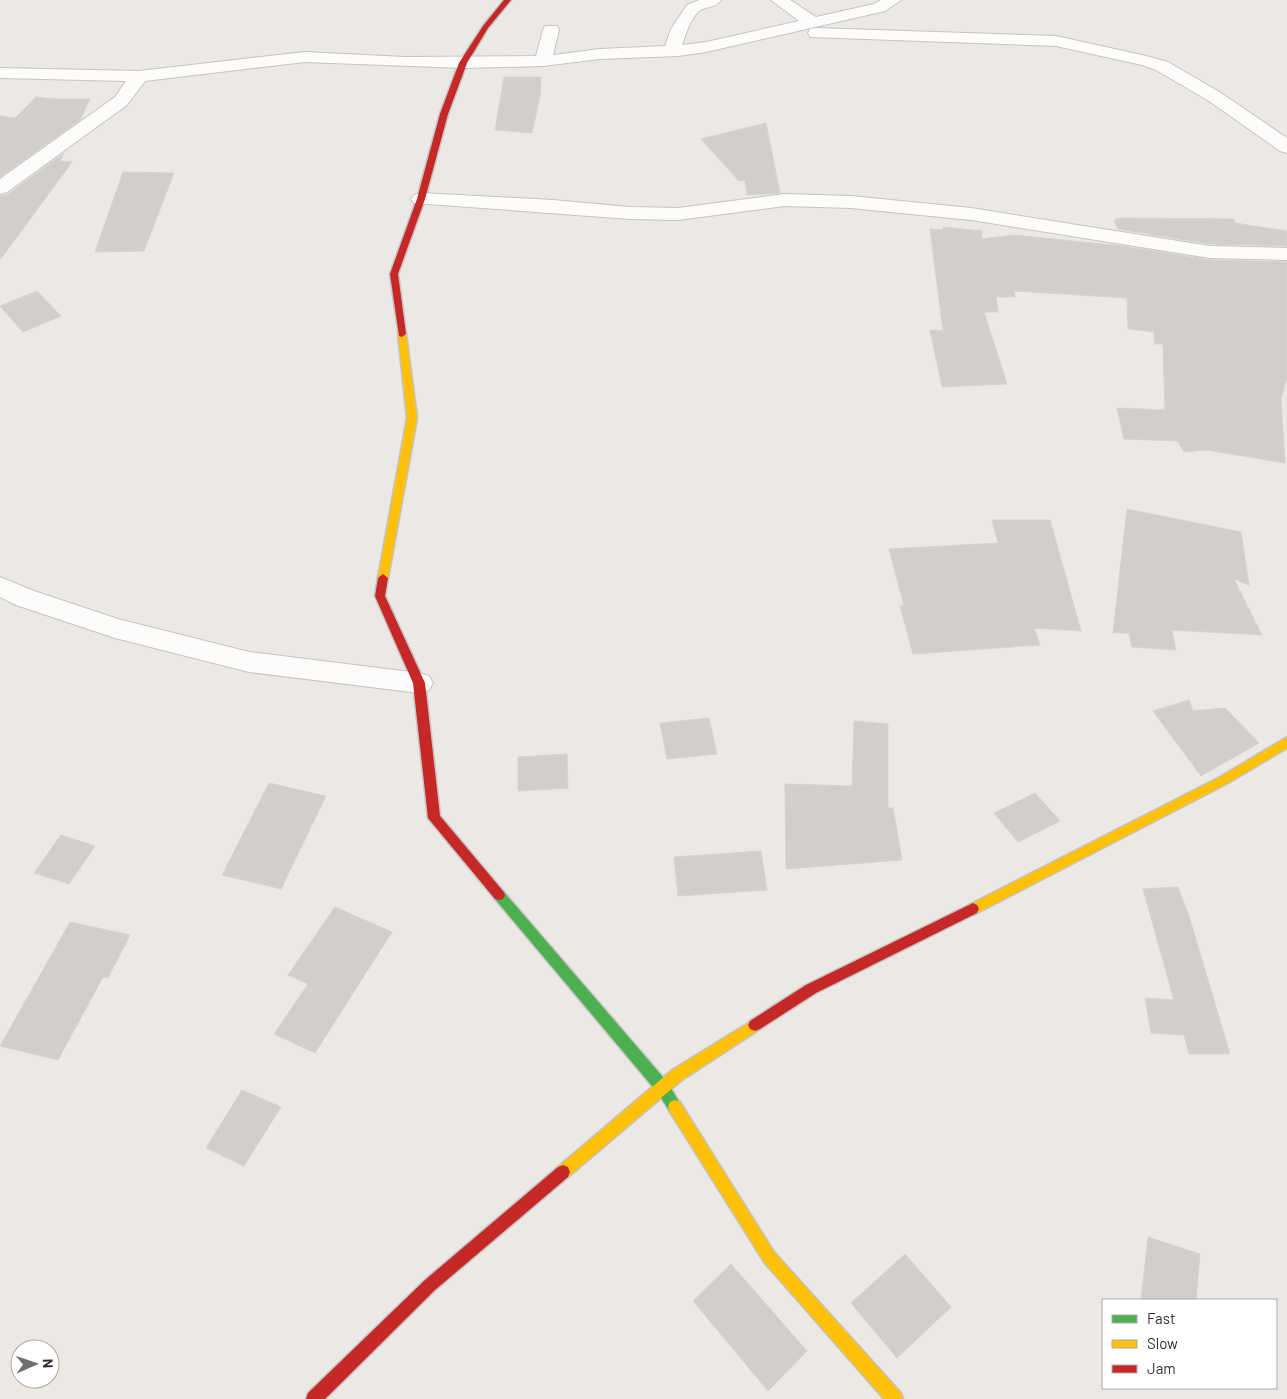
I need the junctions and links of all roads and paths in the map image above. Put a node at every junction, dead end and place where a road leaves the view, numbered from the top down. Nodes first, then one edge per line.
1 (508, 0) edge
2 (713, 0) edge
3 (779, 0) edge
4 (893, 0) edge
5 (813, 23) junction
6 (551, 30) dead end
7 (782, 31) junction
8 (672, 52) junction
9 (543, 61) junction
10 (463, 63) junction
11 (0, 74) edge
12 (139, 76) junction
13 (1287, 147) edge
14 (3, 183) edge
15 (421, 198) junction
16 (1287, 254) edge
17 (0, 586) edge
18 (419, 683) junction
19 (1287, 742) edge
20 (663, 1088) junction
21 (314, 1399) edge
22 (895, 1399) edge

1 - 10 street
2 - 8 street
3 - 5 street
4 - 5 street
5 - 7 street
6 - 9 street
7 - 8 street
7 - 13 street
8 - 9 street
9 - 10 street
10 - 12 street
10 - 15 street
11 - 12 street
12 - 14 street
15 - 16 street
15 - 18 street
17 - 18 street
18 - 20 street
19 - 20 street
20 - 21 street
20 - 22 street

